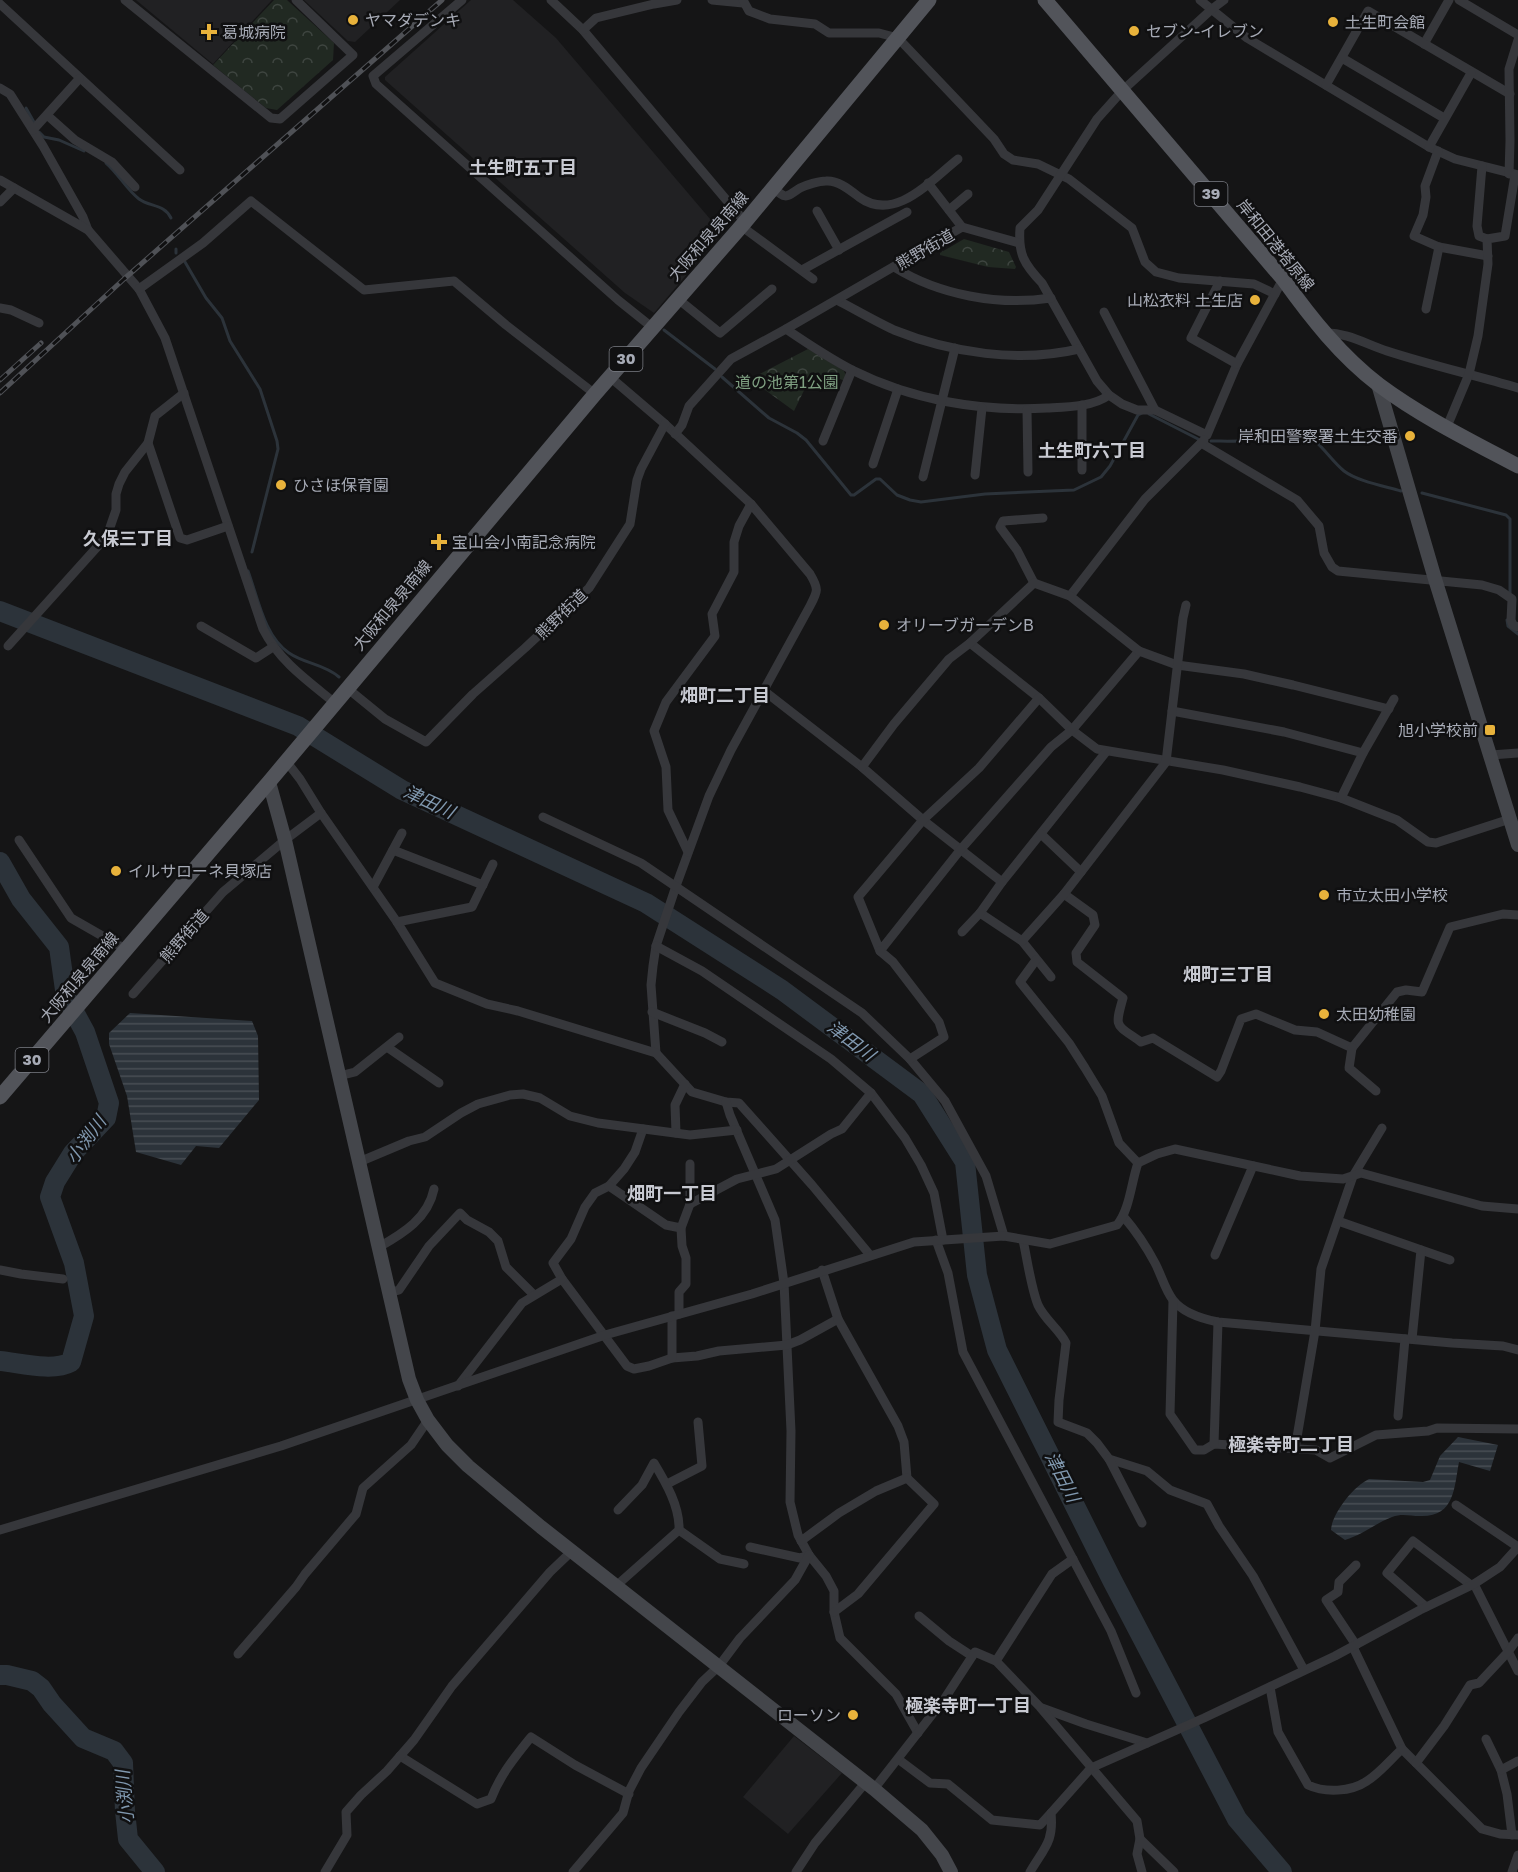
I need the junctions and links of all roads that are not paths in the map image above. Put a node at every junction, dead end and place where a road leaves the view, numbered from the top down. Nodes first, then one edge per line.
1 (125, 0) edge
2 (296, 0) edge
3 (462, 0) edge
4 (551, 0) edge
5 (677, 0) edge
6 (712, 0) edge
7 (929, 0) edge
8 (1045, 0) edge
9 (1200, 0) edge
10 (1224, 0) edge
11 (1449, 0) edge
12 (1459, 0) edge
13 (743, 1) edge
14 (0, 4) edge
15 (1212, 9) junction
16 (583, 30) junction
17 (1518, 35) edge
18 (898, 38) junction
19 (1518, 40) edge
20 (1424, 44) junction
21 (1342, 57) junction
22 (1471, 73) junction
23 (79, 79) junction
24 (1326, 85) junction
25 (0, 88) edge
26 (1123, 90) junction
27 (1512, 92) edge
28 (47, 115) junction
29 (1444, 118) junction
30 (33, 130) junction
31 (1433, 149) junction
32 (957, 159) dead end
33 (1482, 166) junction
34 (180, 170) dead end
35 (1060, 174) junction
36 (1514, 175) edge
37 (0, 180) edge
38 (928, 183) junction
39 (135, 187) dead end
40 (14, 188) junction
41 (773, 188) junction
42 (969, 194) dead end
43 (0, 202) edge
44 (949, 210) junction
45 (817, 211) dead end
46 (907, 212) dead end
47 (743, 224) junction
48 (962, 227) junction
49 (88, 230) junction
50 (1487, 239) junction
51 (1019, 243) junction
52 (1439, 247) junction
53 (839, 250) junction
54 (1488, 256) junction
55 (894, 267) junction
56 (802, 270) junction
57 (813, 279) dead end
58 (1283, 279) junction
59 (1220, 281) junction
60 (139, 289) junction
61 (772, 289) dead end
62 (1275, 294) junction
63 (678, 298) junction
64 (1051, 298) junction
65 (837, 300) junction
66 (0, 308) edge
67 (1426, 309) dead end
68 (1104, 312) dead end
69 (39, 323) dead end
70 (653, 328) junction
71 (786, 330) junction
72 (1324, 333) junction
73 (955, 348) junction
74 (1079, 349) junction
75 (1237, 364) junction
76 (852, 370) junction
77 (1469, 374) junction
78 (610, 378) junction
79 (1378, 384) junction
80 (1518, 388) edge
81 (898, 389) junction
82 (184, 393) junction
83 (595, 394) junction
84 (1109, 395) junction
85 (942, 401) junction
86 (1082, 405) junction
87 (982, 408) junction
88 (1027, 410) junction
89 (1155, 410) junction
90 (665, 424) junction
91 (1446, 429) junction
92 (675, 434) junction
93 (1204, 439) junction
94 (823, 441) dead end
95 (148, 443) junction
96 (873, 464) dead end
97 (1518, 466) edge
98 (1083, 470) dead end
99 (1028, 472) dead end
100 (975, 475) dead end
101 (923, 477) dead end
102 (751, 504) junction
103 (1043, 518) dead end
104 (228, 526) junction
105 (1435, 579) junction
106 (1034, 583) junction
107 (1070, 596) junction
108 (1186, 605) dead end
109 (201, 626) dead end
110 (1518, 627) edge
111 (970, 643) junction
112 (8, 646) dead end
113 (273, 647) junction
114 (1139, 651) junction
115 (1177, 665) junction
116 (347, 688) junction
117 (763, 690) junction
118 (1039, 698) junction
119 (1394, 699) dead end
120 (334, 703) junction
121 (1389, 709) junction
122 (1172, 711) junction
123 (1072, 730) junction
124 (1106, 752) junction
125 (1363, 753) junction
126 (1518, 753) edge
127 (1491, 755) junction
128 (286, 761) junction
129 (1166, 762) junction
130 (862, 766) junction
131 (269, 782) junction
132 (1341, 798) junction
133 (321, 813) junction
134 (543, 817) dead end
135 (1510, 819) junction
136 (923, 820) junction
137 (402, 833) dead end
138 (1041, 834) junction
139 (19, 840) dead end
140 (285, 840) junction
141 (1518, 845) edge
142 (961, 849) junction
143 (393, 850) junction
144 (688, 852) junction
145 (493, 864) dead end
146 (1081, 872) junction
147 (1002, 882) junction
148 (483, 885) junction
149 (676, 886) junction
150 (373, 887) junction
151 (1064, 894) junction
152 (980, 914) junction
153 (1518, 915) edge
154 (397, 922) junction
155 (962, 932) dead end
156 (1022, 941) junction
157 (656, 946) junction
158 (125, 949) junction
159 (880, 951) junction
160 (1036, 960) junction
161 (1051, 977) dead end
162 (134, 994) dead end
163 (652, 1012) junction
164 (399, 1037) dead end
165 (722, 1042) dead end
166 (387, 1047) junction
167 (1352, 1048) junction
168 (656, 1053) junction
169 (910, 1059) junction
170 (339, 1076) junction
171 (439, 1083) dead end
172 (685, 1084) junction
173 (1376, 1091) dead end
174 (871, 1093) junction
175 (0, 1097) edge
176 (726, 1102) junction
177 (1382, 1128) dead end
178 (643, 1129) junction
179 (736, 1130) junction
180 (676, 1133) junction
181 (790, 1161) junction
182 (359, 1162) junction
183 (1138, 1163) junction
184 (690, 1164) dead end
185 (1253, 1166) junction
186 (755, 1173) junction
187 (1353, 1176) junction
188 (609, 1186) junction
189 (434, 1189) dead end
190 (690, 1204) junction
191 (1518, 1209) edge
192 (1123, 1216) junction
193 (1338, 1221) junction
194 (681, 1228) junction
195 (1004, 1236) junction
196 (943, 1240) junction
197 (1023, 1240) junction
198 (379, 1247) junction
199 (1421, 1250) junction
200 (870, 1255) junction
201 (1215, 1255) dead end
202 (1450, 1260) dead end
203 (0, 1270) edge
204 (822, 1270) junction
205 (63, 1279) dead end
206 (562, 1279) junction
207 (783, 1283) junction
208 (389, 1293) junction
209 (534, 1295) junction
210 (1173, 1301) junction
211 (675, 1316) junction
212 (838, 1319) junction
213 (1218, 1322) junction
214 (1315, 1331) junction
215 (605, 1335) junction
216 (1408, 1339) junction
217 (787, 1345) junction
218 (1518, 1350) edge
219 (672, 1358) junction
220 (458, 1386) junction
221 (417, 1401) junction
222 (1398, 1416) dead end
223 (428, 1420) junction
224 (698, 1422) dead end
225 (1518, 1429) edge
226 (1214, 1444) junction
227 (1295, 1449) junction
228 (1109, 1459) junction
229 (907, 1478) junction
230 (667, 1484) junction
231 (1456, 1505) dead end
232 (618, 1509) dead end
233 (1142, 1523) dead end
234 (0, 1530) edge
235 (679, 1530) junction
236 (801, 1541) junction
237 (750, 1547) dead end
238 (1518, 1547) edge
239 (572, 1551) junction
240 (809, 1555) junction
241 (1073, 1559) junction
242 (744, 1564) dead end
243 (1356, 1565) dead end
244 (1472, 1585) junction
245 (616, 1586) junction
246 (1426, 1607) junction
247 (834, 1612) junction
248 (919, 1616) dead end
249 (1518, 1638) edge
250 (1355, 1646) junction
251 (1508, 1652) junction
252 (238, 1654) dead end
253 (972, 1656) junction
254 (996, 1661) junction
255 (719, 1666) junction
256 (1304, 1670) junction
257 (1518, 1671) edge
258 (1270, 1687) junction
259 (1136, 1693) dead end
260 (1040, 1707) junction
261 (918, 1733) junction
262 (1486, 1739) dead end
263 (1146, 1743) junction
264 (1402, 1749) junction
265 (400, 1756) junction
266 (898, 1760) junction
267 (1518, 1761) edge
268 (1416, 1763) junction
269 (1091, 1768) junction
270 (1501, 1770) junction
271 (870, 1786) junction
272 (629, 1794) junction
273 (1051, 1813) junction
274 (1515, 1835) edge
275 (1140, 1839) junction
276 (1518, 1855) edge
277 (325, 1872) edge
278 (573, 1872) edge
279 (795, 1872) edge
280 (951, 1872) edge
281 (1030, 1872) edge
282 (1142, 1872) edge
283 (1174, 1872) edge
284 (1512, 1872) edge

1 - 2 street
3 - 70 street
4 - 16 street
5 - 16 street
6 - 13 street
7 - 18 main road, 大阪和泉泉南線 / 30
8 - 26 main road, 岸和田港塔原線 / 39
9 - 15 street
10 - 15 street
11 - 20 street
12 - 17 street
13 - 18 street
14 - 23 street
15 - 24 street
15 - 26 street
16 - 47 street
18 - 35 street
18 - 41 main road, 大阪和泉泉南線 / 30
19 - 27 street
20 - 21 street
20 - 22 street
21 - 24 street
21 - 29 street
22 - 27 street
22 - 29 street
23 - 28 street
23 - 34 street
24 - 31 street
25 - 30 street
26 - 35 street
26 - 58 main road, 岸和田港塔原線 / 39
27 - 36 street
28 - 30 street
28 - 39 street
29 - 31 street
30 - 49 street
31 - 33 street
31 - 52 street
32 - 38 street
33 - 36 street
33 - 50 street
35 - 51 street
35 - 59 street
36 - 50 street
37 - 40 street
38 - 41 street
38 - 44 street
40 - 43 street
40 - 49 street
41 - 47 main road, 大阪和泉泉南線 / 30
42 - 44 street
44 - 48 street
45 - 53 street
46 - 53 street
47 - 56 street
47 - 63 main road, 大阪和泉泉南線 / 30
48 - 51 street, 熊野街道
48 - 55 street, 熊野街道
49 - 60 street
50 - 54 street
51 - 64 street
52 - 54 street
52 - 67 street
53 - 56 street
54 - 77 street
55 - 64 street
55 - 65 street, 熊野街道
56 - 57 street
58 - 62 street
58 - 72 main road, 岸和田港塔原線 / 39
59 - 62 street
59 - 75 street
60 - 82 street
60 - 83 street
61 - 63 street
62 - 75 street
63 - 70 main road, 大阪和泉泉南線 / 30
64 - 74 street
65 - 71 street, 熊野街道
65 - 73 street
66 - 69 street
68 - 89 street
70 - 78 main road, 大阪和泉泉南線 / 30
71 - 76 street
71 - 92 street, 熊野街道
72 - 77 street
72 - 79 main road, 岸和田港塔原線 / 39
73 - 74 street
73 - 85 street
74 - 84 street
75 - 93 street
76 - 81 street
76 - 94 street
77 - 80 street
77 - 91 street
78 - 83 main road, 大阪和泉泉南線 / 30
78 - 90 street
79 - 91 main road, 岸和田港塔原線 / 39
79 - 105 street
81 - 85 street
81 - 96 street
82 - 95 street
82 - 104 street
83 - 116 main road, 大阪和泉泉南線 / 30
84 - 86 street
84 - 89 street
85 - 87 street
85 - 101 street
86 - 88 street
86 - 98 street
87 - 88 street
87 - 100 street
88 - 99 street
89 - 93 street
90 - 92 street
90 - 116 street, 熊野街道
91 - 97 main road, 岸和田港塔原線 / 39
92 - 102 street
93 - 105 street
93 - 107 street
95 - 104 street
95 - 112 street
102 - 117 street
102 - 144 street
103 - 106 street
104 - 113 street
105 - 110 street
105 - 127 street
106 - 107 street
106 - 111 street
107 - 114 street
108 - 115 street
109 - 113 street
111 - 118 street
111 - 130 street
113 - 120 street
114 - 115 street
114 - 123 street
115 - 121 street
115 - 122 street
116 - 120 main road, 大阪和泉泉南線 / 30
117 - 130 street
117 - 144 street
118 - 123 street
118 - 136 street
119 - 121 street
120 - 128 main road, 大阪和泉泉南線 / 30
121 - 125 street
122 - 125 street
122 - 129 street
123 - 124 street
123 - 142 street
124 - 129 street
124 - 138 street
125 - 132 street
126 - 127 street
127 - 135 street
128 - 131 main road, 大阪和泉泉南線 / 30
128 - 133 street
129 - 132 street
129 - 146 street
130 - 136 street
131 - 140 street
131 - 158 main road, 大阪和泉泉南線 / 30
132 - 135 street
133 - 140 street, 熊野街道
133 - 150 street
134 - 149 street
135 - 141 street
136 - 142 street
136 - 159 street
137 - 143 street
138 - 146 street
138 - 147 street
139 - 158 street
140 - 162 street, 熊野街道
140 - 170 street
142 - 147 street
142 - 159 street
143 - 148 street
143 - 150 street
144 - 149 street
145 - 148 street
146 - 151 street
147 - 152 street
148 - 154 street
149 - 157 street
149 - 169 street
150 - 154 street
151 - 156 street
151 - 167 street
152 - 155 street
152 - 156 street
153 - 167 street
154 - 168 street
156 - 160 street
157 - 163 street
157 - 174 street
158 - 175 main road, 大阪和泉泉南線 / 30
159 - 169 street
160 - 161 street
160 - 183 street
163 - 165 street
163 - 168 street
164 - 166 street
166 - 170 street
166 - 171 street
167 - 173 street
168 - 172 street
169 - 195 street
170 - 182 street
172 - 176 street
172 - 180 street
174 - 181 street
174 - 196 street
176 - 179 street
176 - 181 street
177 - 187 street
178 - 180 street
178 - 182 street
178 - 188 street
179 - 180 street
179 - 186 street
181 - 186 street
181 - 200 street
182 - 198 street
183 - 185 street
183 - 192 street
184 - 190 street
185 - 187 street
185 - 201 street
186 - 190 street
186 - 207 street
187 - 191 street
187 - 193 street
188 - 194 street
188 - 206 street
189 - 198 street
190 - 194 street
192 - 197 street
192 - 210 street
193 - 199 street
193 - 214 street
194 - 211 street
195 - 196 street
195 - 197 street
196 - 200 street
196 - 241 street
197 - 228 street
198 - 208 street
199 - 202 street
199 - 216 street
200 - 204 street
203 - 205 street
204 - 207 street
204 - 212 street
206 - 209 street
206 - 215 street
207 - 211 street
207 - 217 street
208 - 209 street
208 - 221 street
209 - 220 street
210 - 213 street
210 - 226 street
211 - 215 street
211 - 219 street
212 - 217 street
212 - 229 street
213 - 214 street
213 - 226 street
214 - 216 street
214 - 227 street
215 - 219 street
215 - 220 street
216 - 218 street
216 - 222 street
217 - 219 street
217 - 236 street
220 - 221 street
221 - 223 street
221 - 234 street
223 - 239 street
223 - 252 street
224 - 230 street
225 - 227 street
226 - 227 street
228 - 233 street
228 - 256 street
229 - 236 street
229 - 247 street
230 - 232 street
230 - 235 street
231 - 238 street
235 - 242 street
235 - 245 street
236 - 240 street
237 - 240 street
238 - 244 street
239 - 245 street
239 - 265 street
240 - 247 street
240 - 255 street
241 - 254 street
241 - 259 street
243 - 250 street
244 - 246 street
244 - 246 street
244 - 251 street
245 - 255 street
246 - 250 street
247 - 261 street
248 - 253 street
249 - 251 street
250 - 256 street
250 - 264 street
251 - 257 street
251 - 268 street
253 - 254 street
253 - 261 street
254 - 260 street
255 - 271 street
255 - 272 street
256 - 258 street
258 - 263 street
258 - 264 street
260 - 263 street
260 - 269 street
261 - 266 street
262 - 270 street
263 - 269 street
264 - 268 street
265 - 272 street
265 - 277 street
266 - 271 street
266 - 273 street
267 - 270 street
268 - 274 street
269 - 273 street
269 - 275 street
270 - 274 street
271 - 279 street
271 - 280 street
272 - 278 street
273 - 281 street
275 - 282 street
275 - 283 street
276 - 284 street

